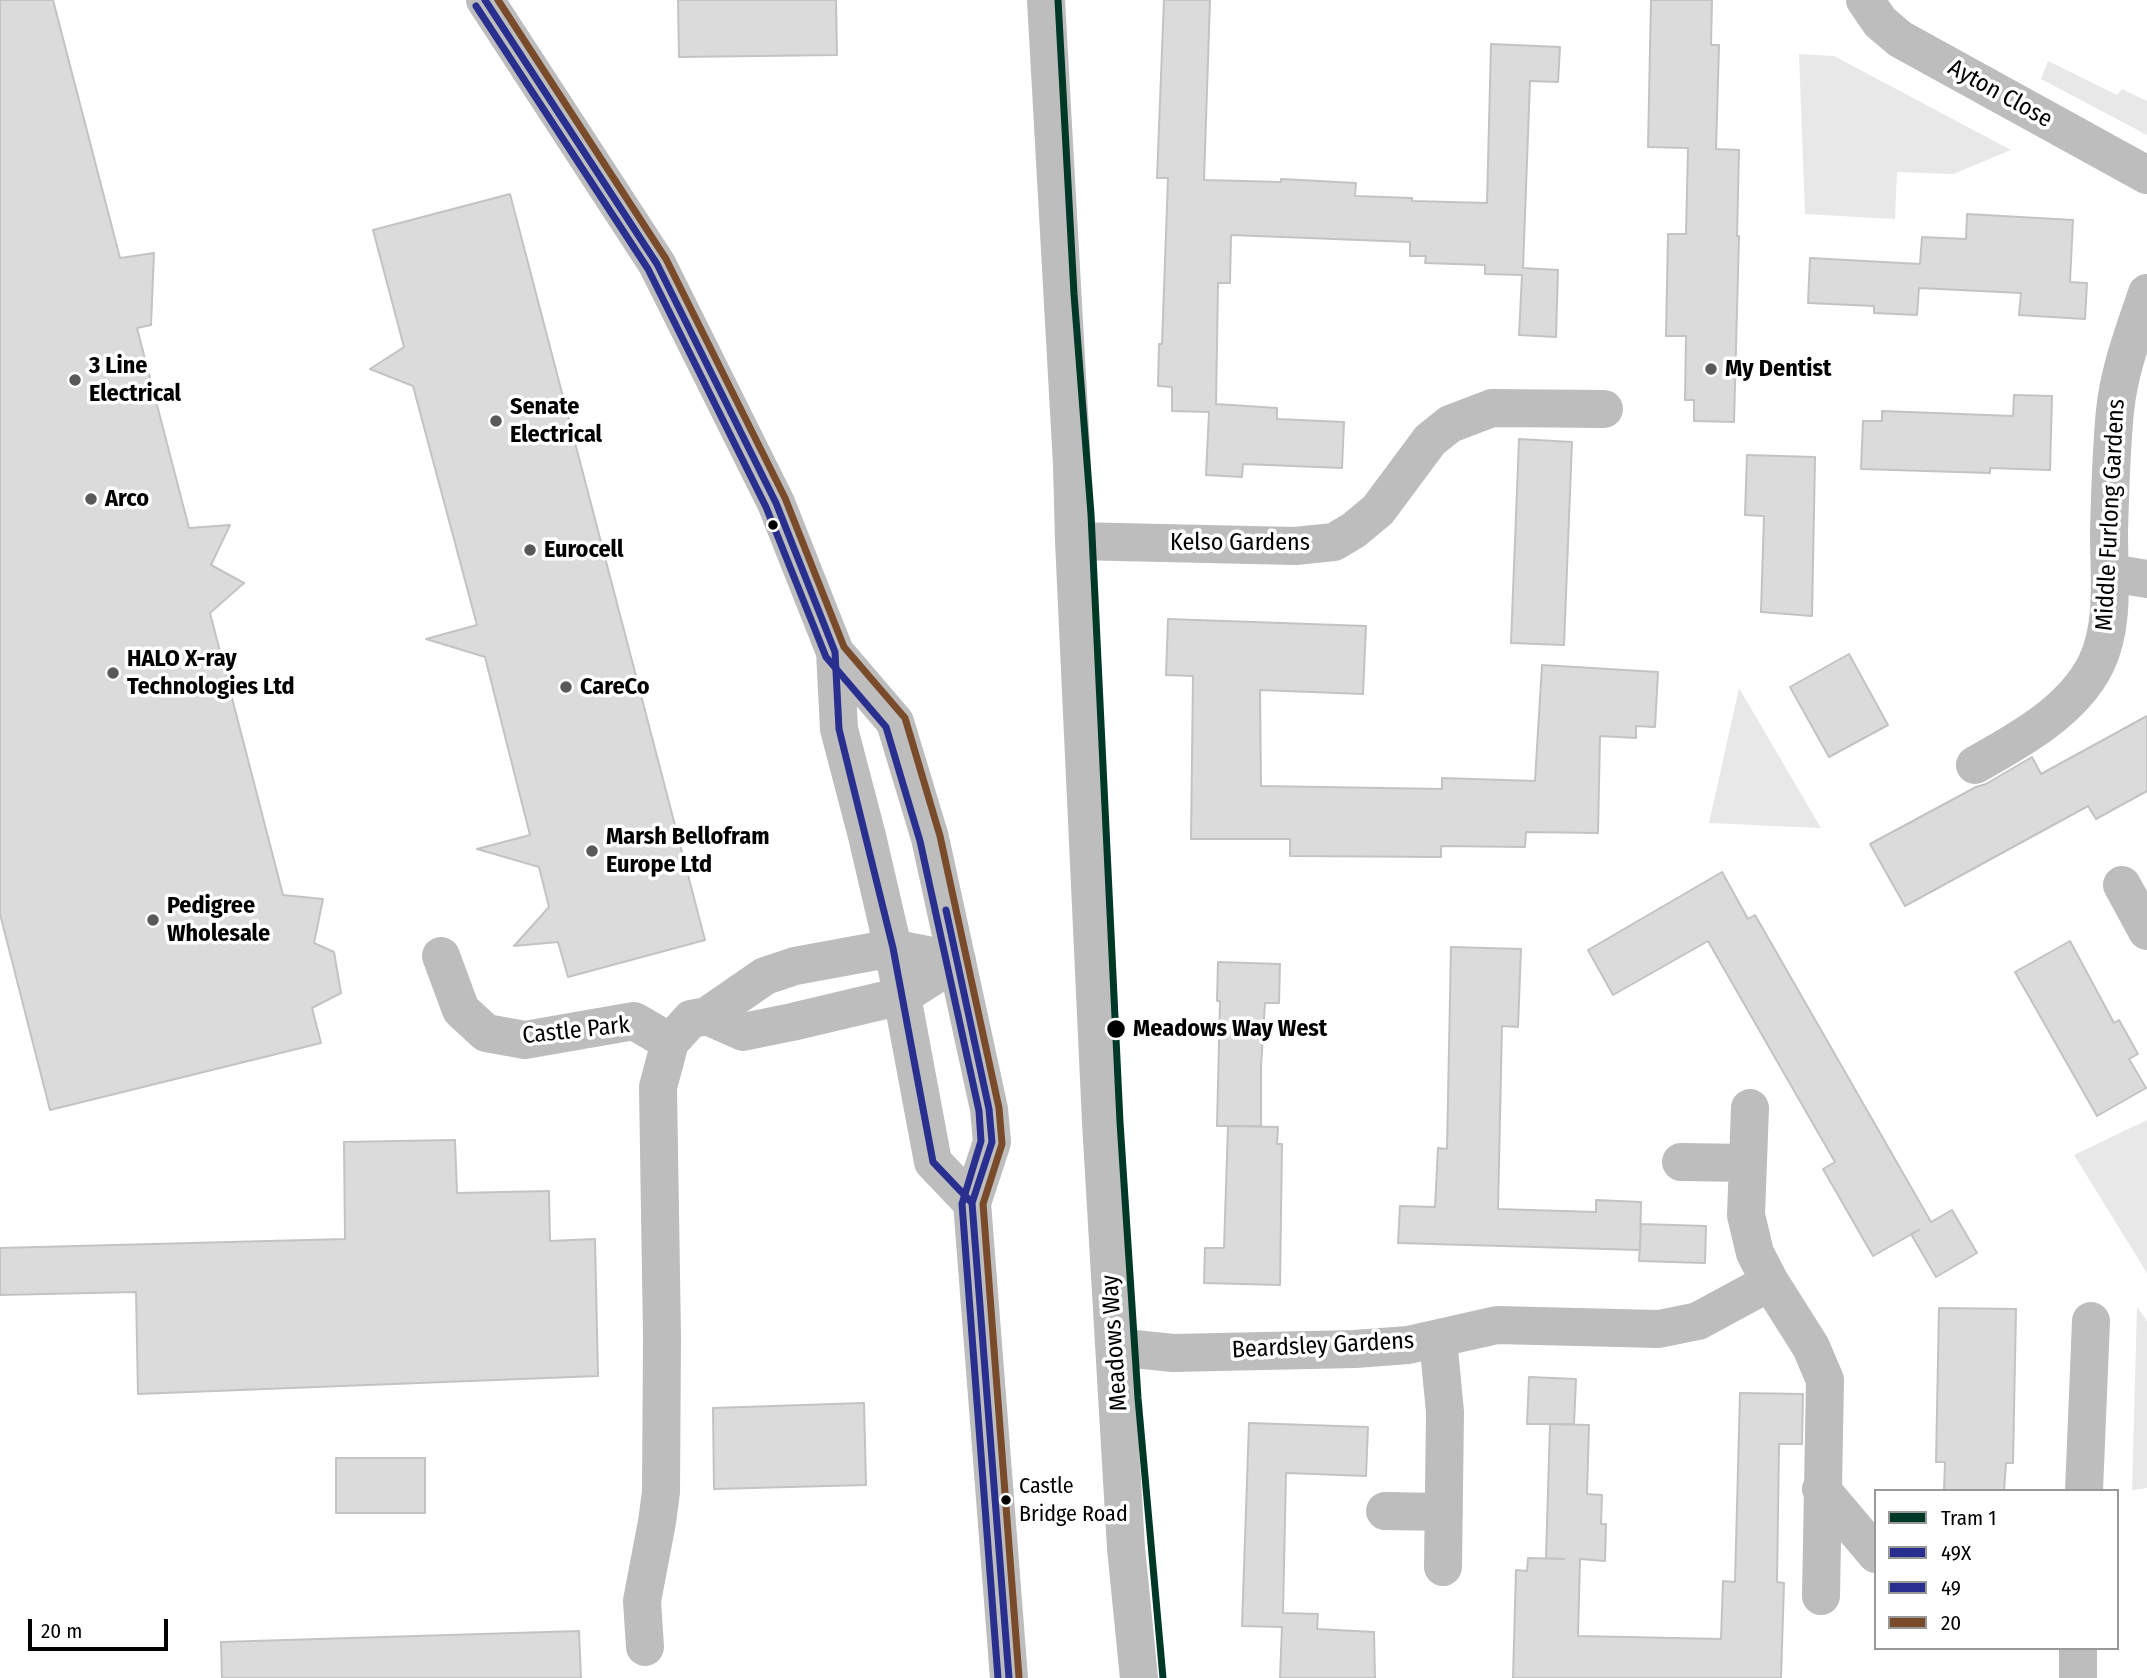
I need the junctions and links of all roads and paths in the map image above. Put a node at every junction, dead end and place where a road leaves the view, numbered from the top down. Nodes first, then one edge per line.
1 (485, 0) edge
2 (1045, 0) edge
3 (1865, 0) edge
4 (2147, 175) edge
5 (2147, 293) edge
6 (1604, 409) dead end
7 (1074, 541) junction
8 (2129, 576) edge
9 (835, 652) junction
10 (1975, 765) dead end
11 (2122, 886) dead end
12 (2147, 931) edge
13 (893, 948) junction
14 (441, 956) dead end
15 (957, 961) junction
16 (902, 996) junction
17 (707, 1016) junction
18 (670, 1042) junction
19 (1750, 1108) dead end
20 (1681, 1162) dead end
21 (1747, 1163) junction
22 (972, 1203) junction
23 (1770, 1282) junction
24 (2091, 1321) dead end
25 (1438, 1339) junction
26 (1115, 1348) junction
27 (1821, 1489) junction
28 (2084, 1489) edge
29 (1385, 1511) dead end
30 (1444, 1512) junction
31 (1874, 1552) edge
32 (1443, 1567) dead end
33 (1821, 1596) dead end
34 (645, 1647) dead end
35 (2078, 1650) edge
36 (1009, 1678) edge
37 (1139, 1678) edge
38 (2078, 1678) edge

1 - 9 street
2 - 7 street, Meadows Way
3 - 4 street, Ayton Close
5 - 8 street, Middle Furlong Gardens
6 - 7 street, Kelso Gardens
7 - 26 street, Meadows Way
8 - 10 street, Middle Furlong Gardens
9 - 13 street
9 - 15 street
11 - 12 street
13 - 15 street
13 - 16 street
13 - 17 street
14 - 18 street, Castle Park
15 - 16 street
15 - 22 street
16 - 17 street
16 - 22 street
17 - 18 street
18 - 34 street
19 - 21 street
20 - 21 street
21 - 23 street
22 - 36 street
23 - 25 street, Beardsley Gardens
23 - 27 street
24 - 28 street
25 - 26 street, Beardsley Gardens
25 - 30 street
26 - 37 street, Meadows Way
27 - 31 street
27 - 33 street
29 - 30 street
30 - 32 street
35 - 38 street

